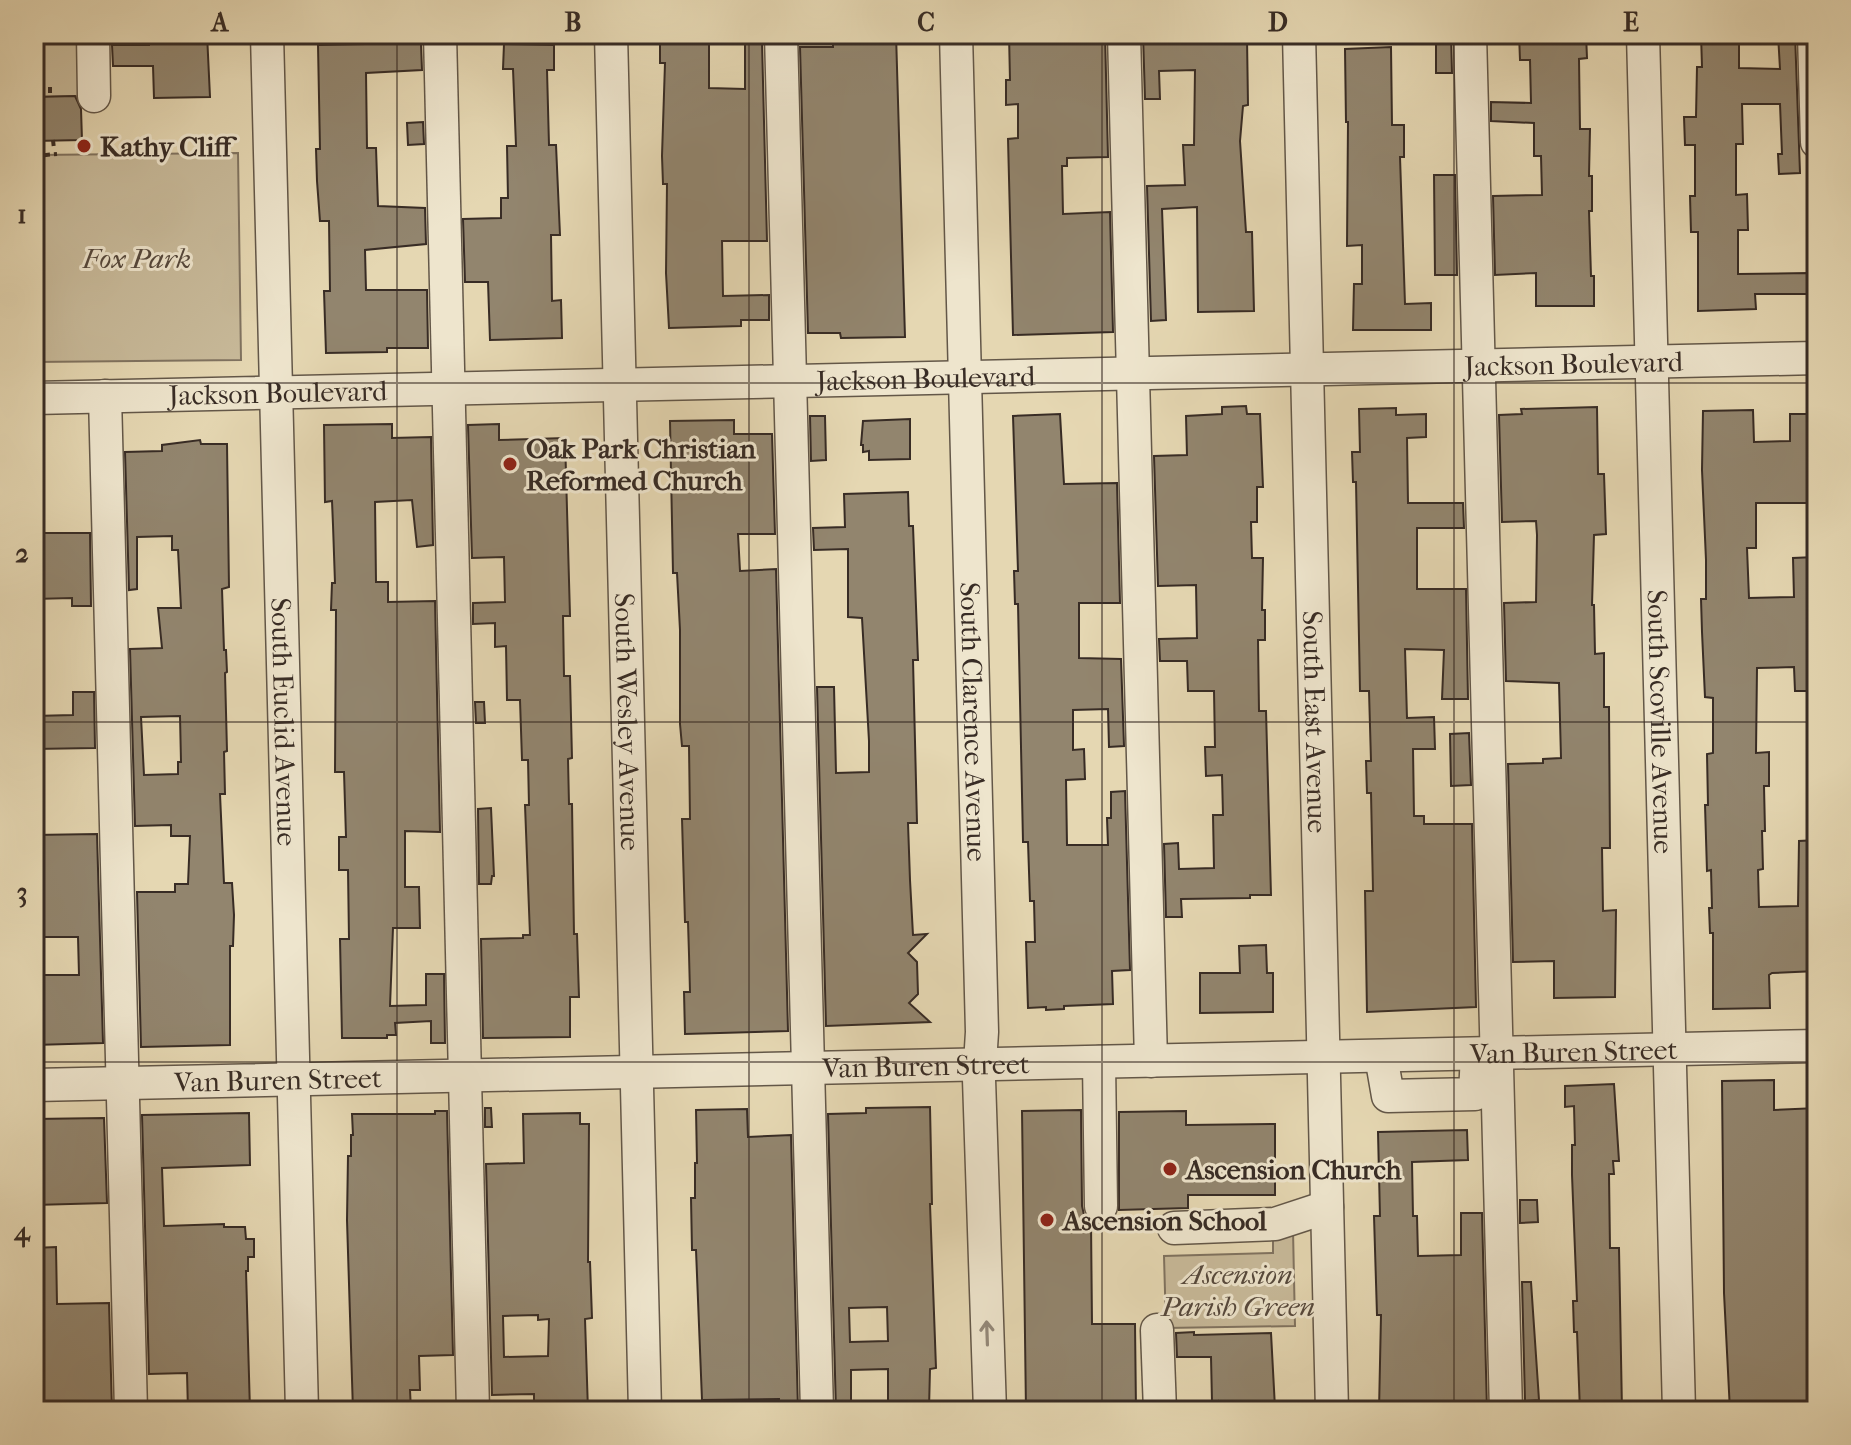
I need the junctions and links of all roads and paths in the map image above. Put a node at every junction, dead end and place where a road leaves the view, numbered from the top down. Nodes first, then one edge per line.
1 (93, 34) edge
2 (267, 34) edge
3 (440, 34) edge
4 (611, 34) edge
5 (781, 34) edge
6 (956, 34) edge
7 (1124, 34) edge
8 (1299, 34) edge
9 (1470, 34) edge
10 (1643, 34) edge
11 (1814, 34) edge
12 (50, 87) dead end
13 (50, 96) dead end
14 (94, 96) dead end
15 (53, 140) dead end
16 (1817, 142) edge
17 (34, 156) edge
18 (1817, 358) edge
19 (1652, 361) junction
20 (1477, 365) junction
21 (1307, 368) junction
22 (1133, 372) junction
23 (965, 375) junction
24 (790, 380) junction
25 (620, 384) junction
26 (448, 388) junction
27 (276, 392) junction
28 (105, 396) junction
29 (34, 398) edge
30 (1817, 1046) edge
31 (1669, 1050) junction
32 (1486, 1054) junction
33 (1323, 1057) junction
34 (1151, 1061) junction
35 (1099, 1062) junction
36 (981, 1064) junction
37 (808, 1068) junction
38 (637, 1072) junction
39 (465, 1076) junction
40 (293, 1079) junction
41 (123, 1083) junction
42 (34, 1085) edge
43 (1101, 1206) dead end
44 (1327, 1207) junction
45 (1174, 1228) dead end
46 (1157, 1330) dead end
47 (131, 1411) edge
48 (302, 1411) edge
49 (473, 1411) edge
50 (645, 1411) edge
51 (817, 1411) edge
52 (990, 1411) edge
53 (1160, 1411) edge
54 (1332, 1411) edge
55 (1506, 1411) edge
56 (1679, 1411) edge

1 - 14 street
2 - 27 street, South Euclid Avenue
3 - 26 street
4 - 25 street, South Wesley Avenue
5 - 24 street
6 - 23 street, South Clarence Avenue
7 - 22 street
8 - 21 street, South East Avenue
9 - 20 street
10 - 19 street, South Scoville Avenue
11 - 16 street
12 - 13 path
15 - 17 path
18 - 19 street, Jackson Boulevard
19 - 20 street, Jackson Boulevard
19 - 31 street, South Scoville Avenue
20 - 21 street, Jackson Boulevard
20 - 32 street
21 - 22 street, Jackson Boulevard
21 - 33 street, South East Avenue
22 - 23 street, Jackson Boulevard
22 - 34 street
23 - 24 street, Jackson Boulevard
23 - 36 street, South Clarence Avenue
24 - 25 street, Jackson Boulevard
24 - 37 street
25 - 26 street, Jackson Boulevard
25 - 38 street, South Wesley Avenue
26 - 27 street, Jackson Boulevard
26 - 39 street
27 - 28 street, Jackson Boulevard
27 - 40 street, South Euclid Avenue
28 - 29 street, Jackson Boulevard
28 - 41 street
30 - 31 street, Van Buren Street
31 - 32 street, Van Buren Street
31 - 56 street, South Scoville Avenue
32 - 33 street, Van Buren Street
32 - 55 street
33 - 34 street, Van Buren Street
33 - 44 street, South East Avenue
34 - 35 street, Van Buren Street
35 - 36 street, Van Buren Street
35 - 43 street
36 - 37 street, Van Buren Street
52 -> 36 street, South Clarence Avenue
37 - 38 street, Van Buren Street
37 - 51 street
38 - 39 street, Van Buren Street
38 - 50 street, South Wesley Avenue
39 - 40 street, Van Buren Street
39 - 49 street
40 - 41 street, Van Buren Street
40 - 48 street, South Euclid Avenue
41 - 42 street, Van Buren Street
41 - 47 street
44 - 45 street
44 - 54 street, South East Avenue
46 - 53 street

